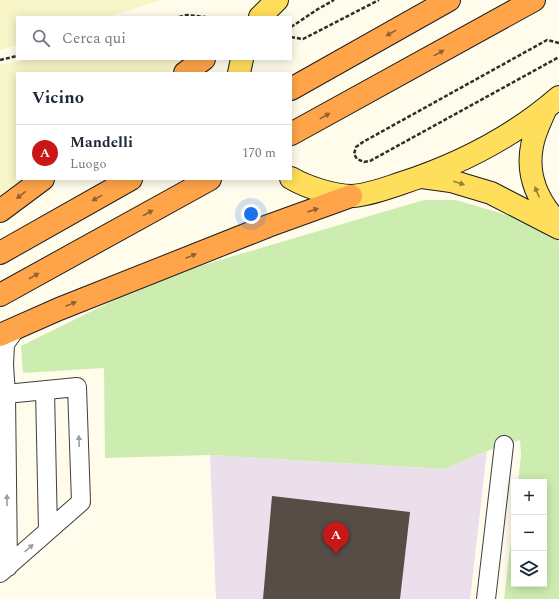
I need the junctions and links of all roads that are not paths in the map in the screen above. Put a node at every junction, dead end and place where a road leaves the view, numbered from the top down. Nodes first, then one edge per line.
1 (277, 0) edge
2 (449, 0) edge
3 (534, 0) edge
4 (261, 16) edge
5 (203, 60) edge
6 (242, 60) edge
7 (186, 72) edge
8 (239, 72) edge
9 (292, 88) edge
10 (552, 102) edge
11 (292, 133) edge
12 (420, 177) junction
13 (42, 180) edge
14 (129, 180) edge
15 (208, 180) edge
16 (300, 182) edge
17 (351, 196) junction
18 (0, 211) edge
19 (559, 224) edge
20 (559, 228) edge
21 (0, 253) edge
22 (0, 295) edge
23 (9, 331) edge
24 (2, 363) edge
25 (45, 390) junction
26 (3, 395) edge
27 (504, 445) dead end
28 (48, 531) junction
29 (4, 570) edge
30 (486, 599) edge

1 - 4 main road
2 -> 9 highway
11 -> 3 highway
5 - 7 highway
6 - 8 main road
10 - 12 main road
19 -> 10 main road
12 - 17 main road
12 -> 20 main road
13 -> 18 highway
14 -> 21 highway
22 -> 15 highway
16 - 17 main road
23 -> 17 highway
23 - 24 lane
24 - 26 lane
25 - 26 lane
25 - 28 lane
28 -> 25 lane
29 -> 26 lane
27 - 30 lane
29 -> 28 lane

